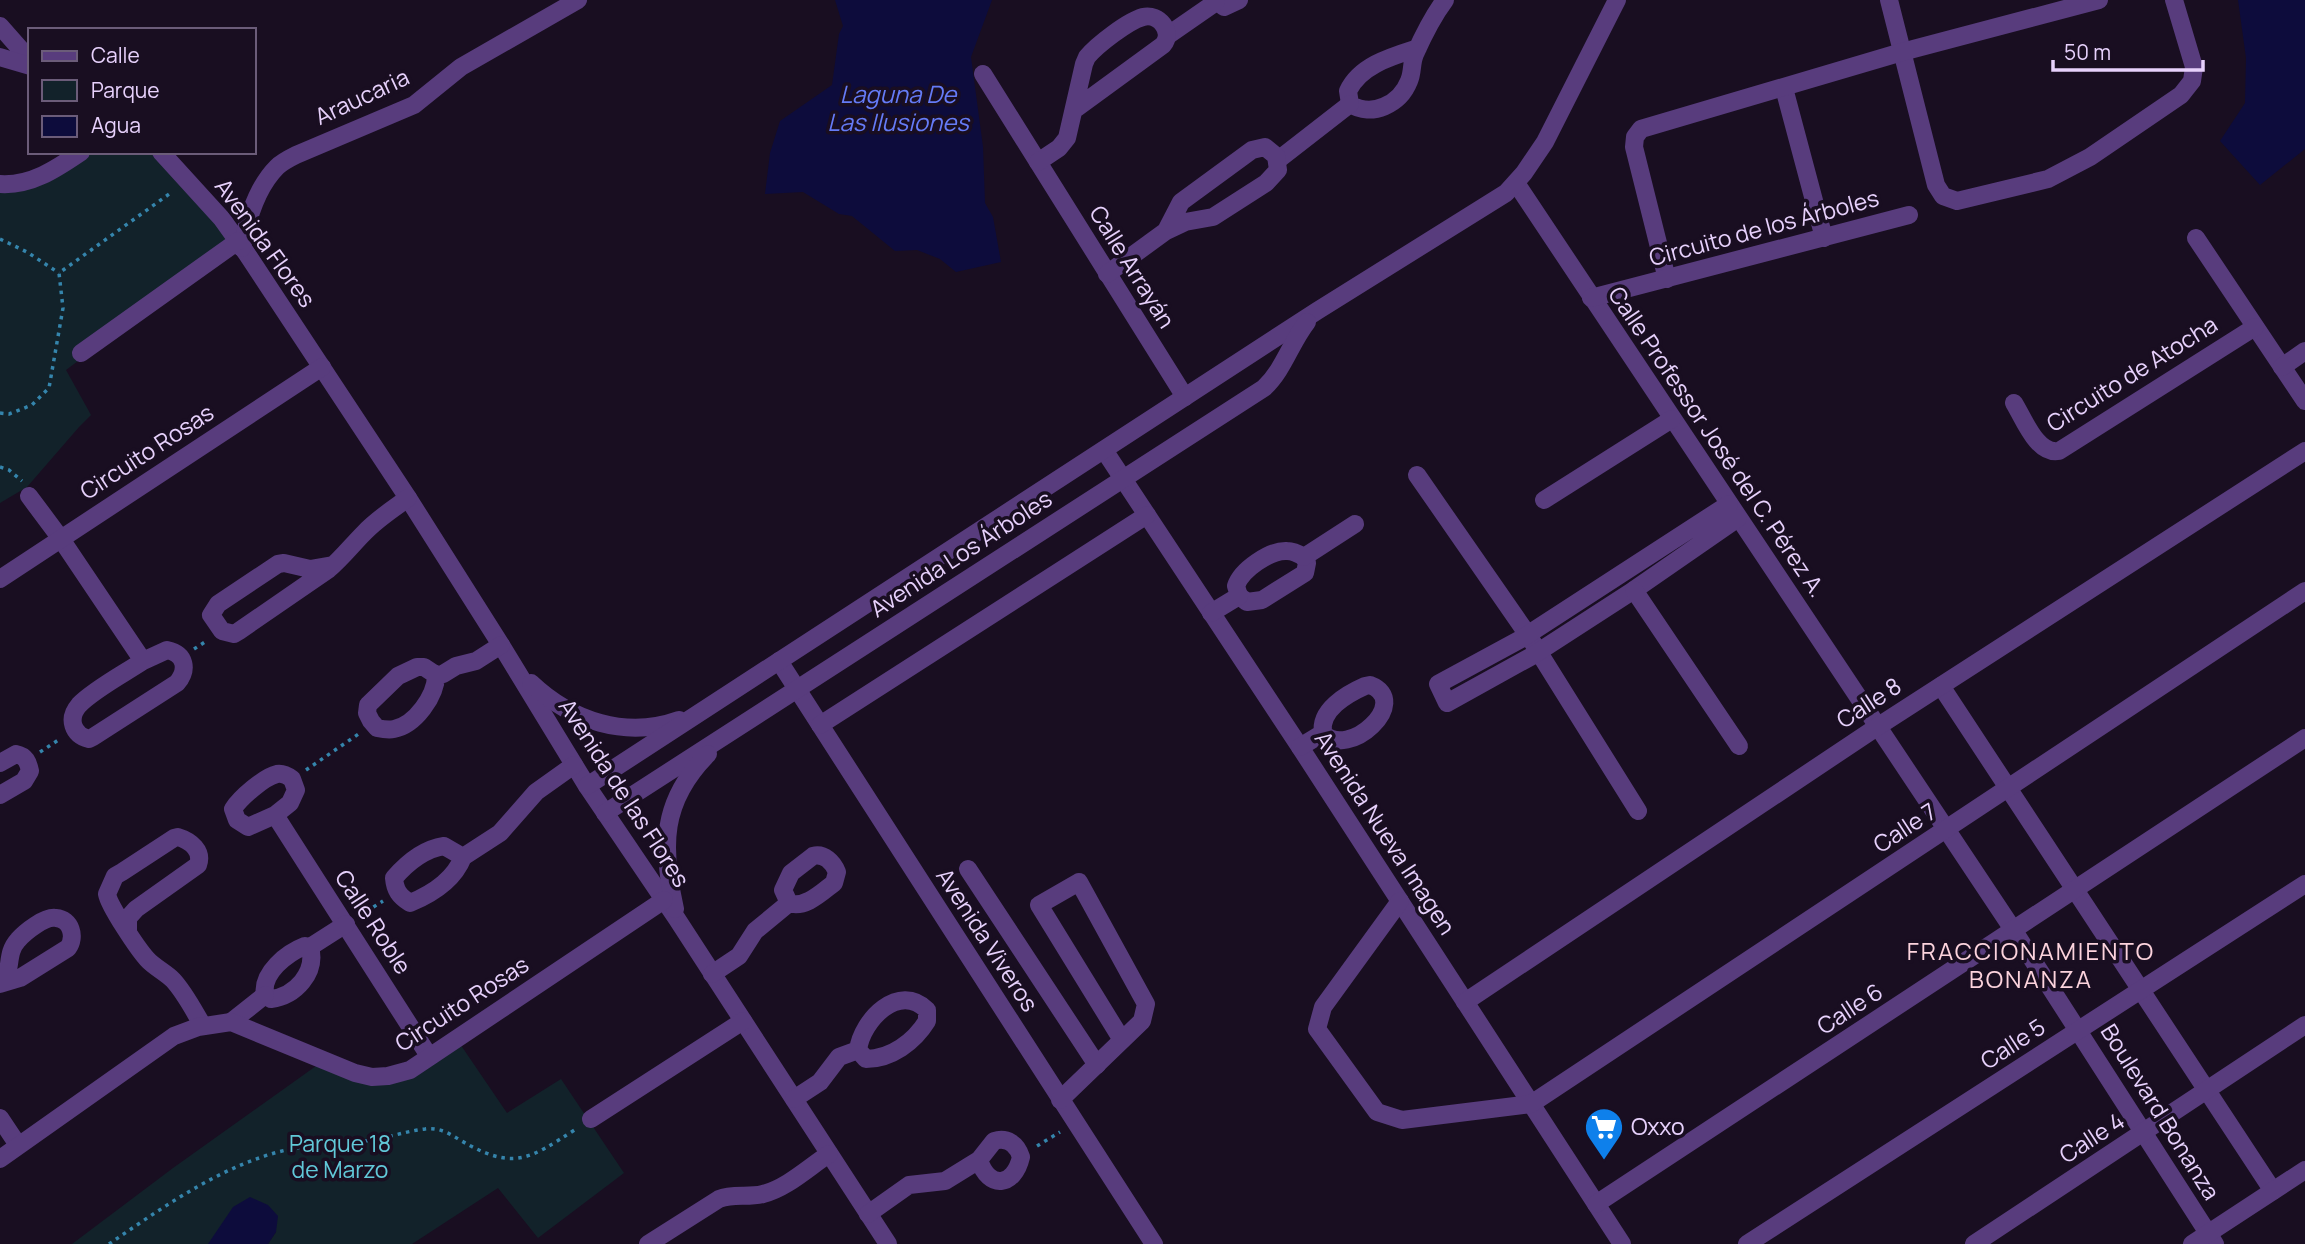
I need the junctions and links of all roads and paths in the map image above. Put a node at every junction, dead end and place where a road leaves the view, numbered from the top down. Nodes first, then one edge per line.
1 (578, 0) edge
2 (1239, 0) edge
3 (1445, 0) edge
4 (1617, 0) edge
5 (1889, 0) edge
6 (2099, 0) edge
7 (2174, 0) edge
8 (1216, 1) edge
9 (0, 26) edge
10 (1167, 36) junction
11 (1418, 48) junction
12 (1902, 52) junction
13 (0, 57) edge
14 (28, 58) edge
15 (28, 65) edge
16 (983, 74) dead end
17 (1784, 88) junction
18 (1350, 104) junction
19 (1074, 110) junction
20 (78, 154) edge
21 (163, 154) edge
22 (1278, 160) junction
23 (1038, 162) junction
24 (188, 180) junction
25 (1516, 183) junction
26 (0, 184) edge
27 (1909, 215) dead end
28 (1166, 231) junction
29 (2196, 237) dead end
30 (1824, 238) junction
31 (0, 239) edge
32 (240, 244) junction
33 (59, 273) junction
34 (1107, 274) junction
35 (1667, 279) junction
36 (1591, 298) junction
37 (1317, 311) junction
38 (2255, 327) junction
39 (2305, 351) edge
40 (81, 354) dead end
41 (322, 367) junction
42 (2282, 367) junction
43 (1185, 397) junction
44 (2305, 401) edge
45 (2014, 403) dead end
46 (0, 413) edge
47 (1672, 419) junction
48 (1104, 450) junction
49 (2305, 451) edge
50 (0, 467) edge
51 (1416, 475) dead end
52 (1123, 478) junction
53 (29, 495) joint
54 (408, 498) junction
55 (1544, 500) dead end
56 (1733, 511) junction
57 (1147, 515) junction
58 (1355, 524) dead end
59 (61, 539) junction
60 (1304, 557) junction
61 (333, 565) junction
62 (0, 579) edge
63 (1610, 582) junction
64 (2305, 591) edge
65 (1627, 594) junction
66 (1239, 596) junction
67 (866, 604) junction
68 (1211, 613) junction
69 (222, 631) junction
70 (884, 632) junction
71 (1528, 635) junction
72 (503, 648) junction
73 (1539, 651) junction
74 (181, 659) junction
75 (143, 661) junction
76 (779, 661) junction
77 (436, 675) junction
78 (1941, 686) junction
79 (797, 689) junction
80 (699, 713) junction
81 (747, 721) junction
82 (374, 724) junction
83 (820, 725) junction
84 (1877, 727) junction
85 (74, 730) junction
86 (1323, 733) dead end
87 (2305, 738) edge
88 (1739, 746) dead end
89 (1300, 747) junction
90 (27, 761) junction
91 (0, 763) edge
92 (574, 765) junction
93 (292, 779) junction
94 (587, 786) junction
95 (2008, 789) junction
96 (0, 796) edge
97 (1638, 811) dead end
98 (604, 813) junction
99 (275, 815) junction
100 (1946, 831) junction
101 (463, 857) junction
102 (968, 869) dead end
103 (2305, 884) edge
104 (2075, 890) junction
105 (397, 892) junction
106 (664, 900) junction
107 (1400, 901) junction
108 (789, 904) dead end
109 (677, 919) junction
110 (346, 924) junction
111 (2014, 931) junction
112 (128, 932) junction
113 (310, 947) junction
114 (712, 974) junction
115 (2141, 990) junction
116 (265, 995) junction
117 (1465, 1002) junction
118 (743, 1021) junction
119 (231, 1022) junction
120 (203, 1026) junction
121 (2305, 1026) edge
122 (2079, 1030) junction
123 (1122, 1040) junction
124 (858, 1050) dead end
125 (429, 1056) junction
126 (1097, 1065) junction
127 (2207, 1091) junction
128 (793, 1099) junction
129 (1060, 1100) junction
130 (1531, 1104) junction
131 (0, 1118) edge
132 (592, 1119) joint
133 (1075, 1123) junction
134 (2144, 1134) junction
135 (18, 1145) junction
136 (829, 1154) junction
137 (1021, 1157) junction
138 (0, 1159) edge
139 (979, 1160) junction
140 (2305, 1170) edge
141 (2273, 1191) junction
142 (1596, 1204) junction
143 (868, 1214) junction
144 (2212, 1239) edge
145 (109, 1244) edge
146 (648, 1244) edge
147 (888, 1244) edge
148 (1154, 1244) edge
149 (1622, 1244) edge
150 (1747, 1244) edge
151 (1975, 1244) edge
152 (2192, 1244) edge

1 - 32 street, Araucaria
2 - 8 street
3 - 11 street
4 - 25 street, Avenida Los Árboles
5 - 12 street
6 - 12 street
7 - 12 street
8 - 10 street
9 - 14 street
10 - 19 street
10 - 19 street
11 - 18 street
11 - 18 street
12 - 17 street
13 - 15 street
16 - 23 street, Calle Arrayán
17 - 30 street
17 - 35 street
18 - 22 street
19 - 23 street
20 - 26 street
21 - 24 street, Avenida Flores
22 - 28 street
22 - 28 street
23 - 34 street, Calle Arrayán
24 - 32 street, Avenida Flores
24 - 33 path
25 - 36 street, Calle Professor José del C. Pérez A.
25 - 37 street, Avenida Los Árboles
27 - 30 street, Circuito de los Árboles
28 - 34 street
29 - 38 street
30 - 35 street, Circuito de los Árboles
31 - 33 path
32 - 40 street
32 - 41 street, Avenida Flores
33 - 46 path
34 - 43 street, Calle Arrayán
35 - 36 street, Circuito de los Árboles
36 - 47 street, Calle Professor José del C. Pérez A.
37 - 43 street, Avenida Los Árboles
37 - 52 street, Avenida Los Árboles
38 - 42 street
38 - 45 street, Circuito de Atocha
39 - 42 street
41 - 54 street, Avenida de las Flores
41 - 59 street, Circuito Rosas
42 - 44 street
43 - 48 street, Avenida Los Árboles
47 - 55 street
47 - 56 street, Calle Professor José del C. Pérez A.
48 - 52 street, Avenida Nueva Imagen
48 - 67 street, Avenida Los Árboles
49 - 78 street, Calle 8
50 - 53 path
51 - 71 street
52 - 57 street, Avenida Nueva Imagen
52 - 70 street, Avenida Los Árboles
53 - 59 street
54 - 61 street
54 - 72 street, Avenida de las Flores
56 - 63 street
56 - 65 street
56 - 84 street, Calle Professor José del C. Pérez A.
57 - 68 street, Avenida Nueva Imagen
57 - 83 street
58 - 60 street
59 - 62 street, Circuito Rosas
59 - 75 street
60 - 66 street
60 - 66 street
61 - 69 street
61 - 69 street
63 - 65 street
63 - 71 street
64 - 95 street, Calle 7
65 - 73 street
65 - 88 street
66 - 68 street
67 - 70 street
67 - 76 street, Avenida Los Árboles
68 - 89 street, Avenida Nueva Imagen
69 - 74 path
70 - 79 street, Avenida Los Árboles
71 - 73 street
71 - 73 street
72 - 77 street
72 - 80 street
72 - 92 street, Avenida de las Flores
73 - 97 street
74 - 75 street
74 - 85 street
75 - 85 street
76 - 79 street, Avenida Viveros
76 - 80 street, Avenida Los Árboles
77 - 82 street
77 - 82 street
78 - 84 street, Calle 8
78 - 95 street
79 - 81 street, Avenida Los Árboles
79 - 83 street, Avenida Viveros
80 - 94 street, Avenida Los Árboles
81 - 98 street, Avenida Los Árboles
81 - 109 street
82 - 93 path
83 - 129 street, Avenida Viveros
84 - 100 street, Boulevard Bonanza
84 - 117 street, Calle 8
85 - 90 path
86 - 89 street
87 - 104 street, Calle 6
89 - 107 street, Avenida Nueva Imagen
90 - 91 street
90 - 96 street
92 - 94 street, Avenida de las Flores
92 - 101 street
93 - 99 street
93 - 99 street
94 - 98 street, Avenida de las Flores
95 - 100 street, Calle 7
95 - 104 street
98 - 106 street, Avenida de las Flores
99 - 110 street, Calle Roble
100 - 111 street, Boulevard Bonanza
100 - 130 street, Calle 7
101 - 105 street
101 - 105 street
102 - 126 street
103 - 115 street, Calle 5
104 - 111 street, Calle 6
104 - 115 street
105 - 110 path
106 - 109 street, Avenida de las Flores
106 - 125 street, Circuito Rosas
107 - 117 street, Avenida Nueva Imagen
107 - 130 street
108 - 114 street
109 - 114 street, Avenida de las Flores
110 - 113 street
110 - 125 street, Calle Roble
111 - 122 street, Boulevard Bonanza
111 - 142 street, Calle 6
112 - 112 street
112 - 120 street
113 - 116 street
113 - 116 street
114 - 118 street, Avenida de las Flores
115 - 122 street, Calle 5
115 - 127 street
116 - 119 street
117 - 130 street, Avenida Nueva Imagen
118 - 128 street, Avenida de las Flores
118 - 132 street
119 - 120 street
119 - 125 street, Circuito Rosas
120 - 135 street
121 - 127 street, Calle 4
122 - 134 street, Boulevard Bonanza
122 - 150 street, Calle 5
123 - 123 street
123 - 126 street
124 - 128 street
126 - 129 street
127 - 134 street, Calle 4
127 - 141 street
128 - 136 street, Avenida de las Flores
129 - 133 street, Avenida Viveros
130 - 142 street, Avenida Nueva Imagen
131 - 135 street
132 - 145 path
133 - 137 path
133 - 148 street, Avenida Viveros
134 - 144 street, Boulevard Bonanza
134 - 151 street, Calle 4
135 - 138 street
136 - 143 street, Avenida de las Flores
136 - 146 street
137 - 139 street
137 - 139 street
139 - 143 street
140 - 141 street
141 - 144 street
142 - 149 street, Avenida Nueva Imagen
143 - 147 street, Avenida de las Flores
144 - 152 street

